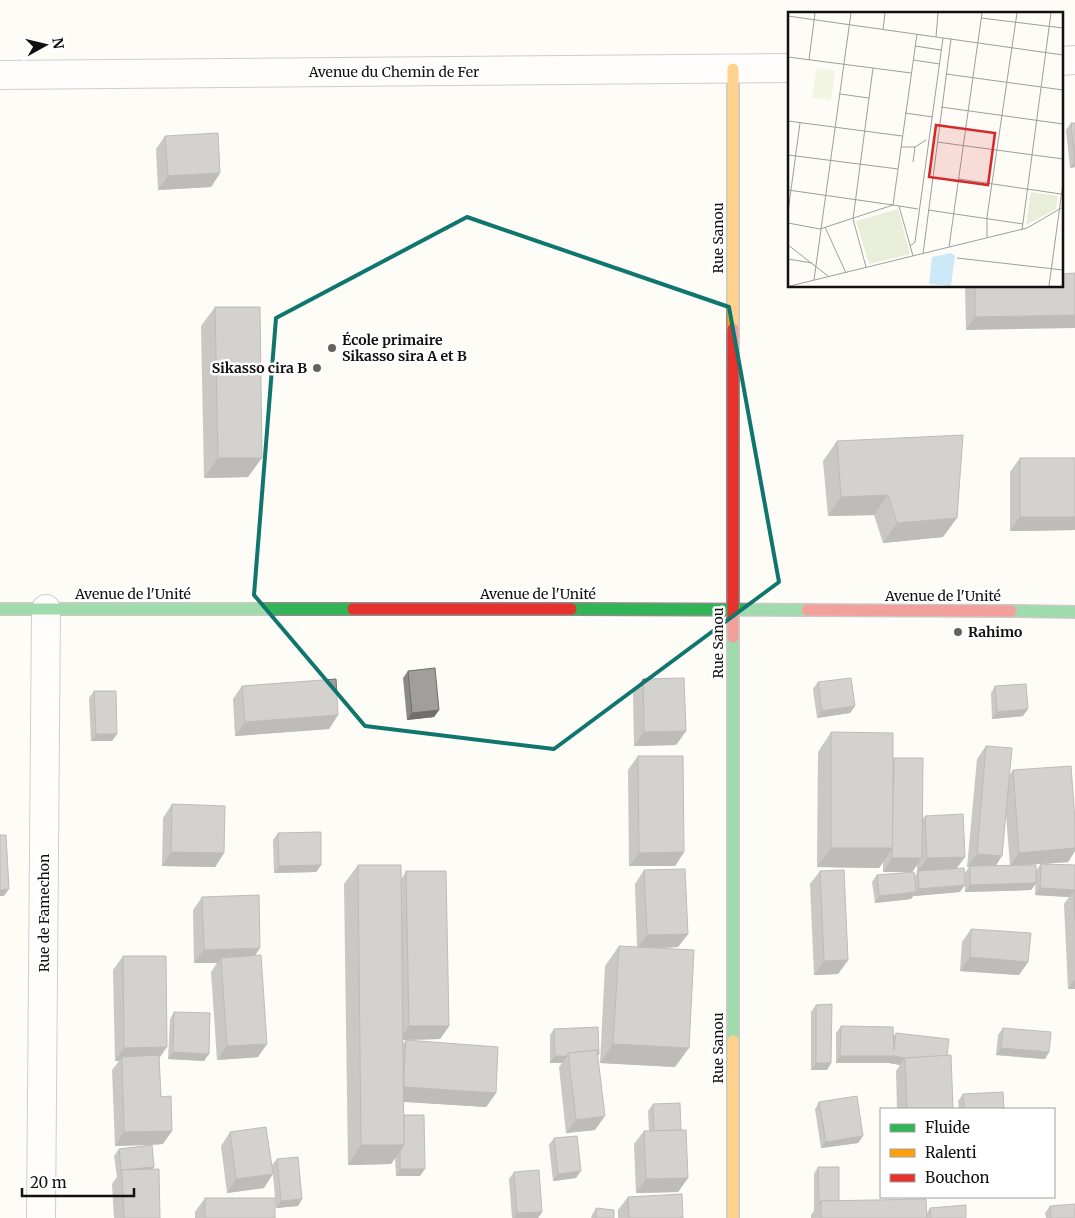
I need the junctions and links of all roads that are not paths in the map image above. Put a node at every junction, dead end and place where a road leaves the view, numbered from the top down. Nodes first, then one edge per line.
1 (1075, 60) edge
2 (1062, 61) edge
3 (788, 68) edge
4 (733, 69) junction
5 (0, 75) edge
6 (0, 609) edge
7 (46, 609) junction
8 (733, 609) junction
9 (1075, 612) edge
10 (41, 1218) edge
11 (733, 1218) edge

1 - 2 street
3 - 4 street, Avenue du Chemin de Fer
4 - 5 street, Avenue du Chemin de Fer
4 - 8 street, Rue Sanou
6 - 7 street, Avenue de l'Unité
7 - 8 street, Avenue de l'Unité
7 - 10 street, Rue de Famechon
8 - 9 street, Avenue de l'Unité
8 - 11 street, Rue Sanou

